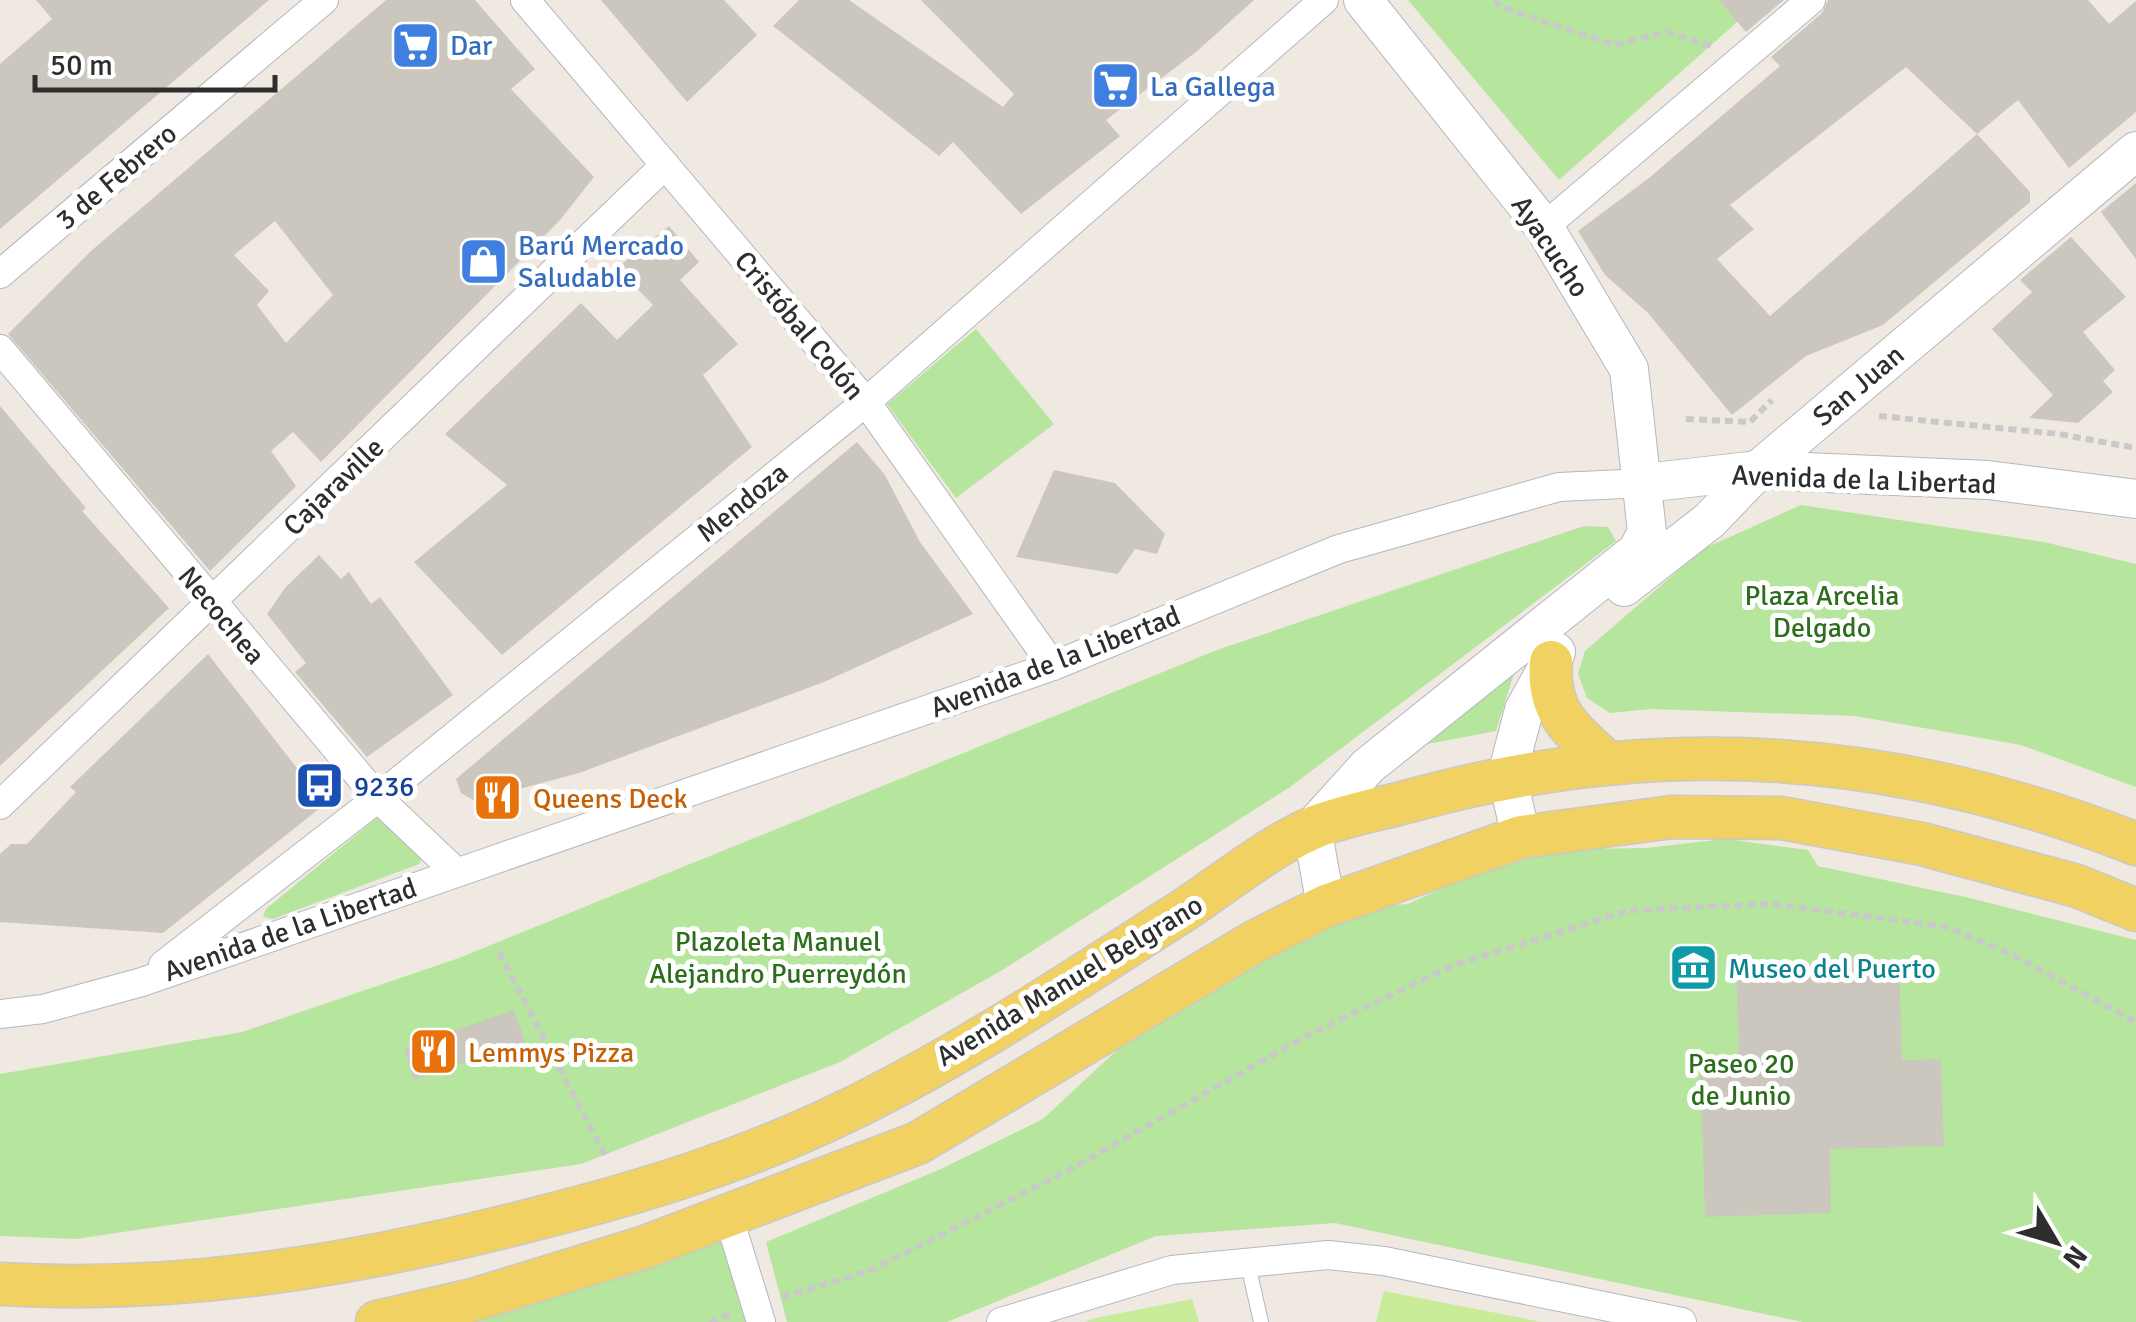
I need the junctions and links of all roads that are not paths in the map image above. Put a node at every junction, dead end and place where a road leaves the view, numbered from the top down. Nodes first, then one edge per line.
1 (324, 0) edge
2 (525, 0) edge
3 (1324, 0) edge
4 (1362, 0) edge
5 (1810, 0) edge
6 (2136, 150) edge
7 (665, 166) junction
8 (1544, 227) junction
9 (0, 274) edge
10 (0, 349) edge
11 (866, 402) junction
12 (1758, 470) junction
13 (1645, 483) junction
14 (2136, 498) edge
15 (211, 603) junction
16 (1550, 662) junction
17 (1053, 666) junction
18 (1682, 759) junction
19 (1607, 762) junction
20 (1506, 774) junction
21 (378, 798) junction
22 (0, 805) edge
23 (1683, 817) junction
24 (1312, 828) junction
25 (1521, 838) junction
26 (2136, 844) edge
27 (455, 871) junction
28 (1326, 906) junction
29 (2136, 910) edge
30 (142, 982) junction
31 (0, 1014) edge
32 (729, 1218) junction
33 (1246, 1260) junction
34 (0, 1284) edge
35 (758, 1314) edge
36 (377, 1322) edge
37 (1001, 1322) edge
38 (1261, 1322) edge
39 (1682, 1322) edge

1 - 9 street, 3 de Febrero
2 - 7 street, Cristóbal Colón
3 - 11 street, Mendoza
4 - 8 main road, Ayacucho
5 - 8 street
6 - 12 main road, San Juan
7 - 11 street, Cristóbal Colón
7 - 15 street, Cajaraville
8 - 13 main road, Ayacucho
10 - 15 street, Necochea
11 - 17 street, Cristóbal Colón
11 - 21 street, Mendoza
12 - 13 main road, Avenida de la Libertad
12 - 14 main road, Avenida de la Libertad
12 - 16 main road, San Juan
13 - 17 street, Avenida de la Libertad
13 - 24 main road, Ayacucho
15 - 21 street, Necochea
15 - 22 street, Cajaraville
16 - 19 main road
16 - 20 main road, San Juan
17 - 27 street, Avenida de la Libertad
18 - 19 main road, Avenida Manuel Belgrano
18 - 23 main road
18 - 26 main road, Avenida Manuel Belgrano
19 - 20 main road, Avenida Manuel Belgrano
20 - 24 main road, Avenida Manuel Belgrano
20 - 25 main road, San Juan
21 - 27 street, Necochea
21 - 30 street, Mendoza
23 - 25 main road
23 - 29 main road
24 - 28 main road
24 - 34 main road, Avenida Manuel Belgrano
25 - 28 main road
27 - 30 street, Avenida de la Libertad
28 - 32 main road
30 - 31 street, Avenida de la Libertad
32 - 35 street
32 - 36 main road
33 - 37 street
33 - 38 lane
33 - 39 street

